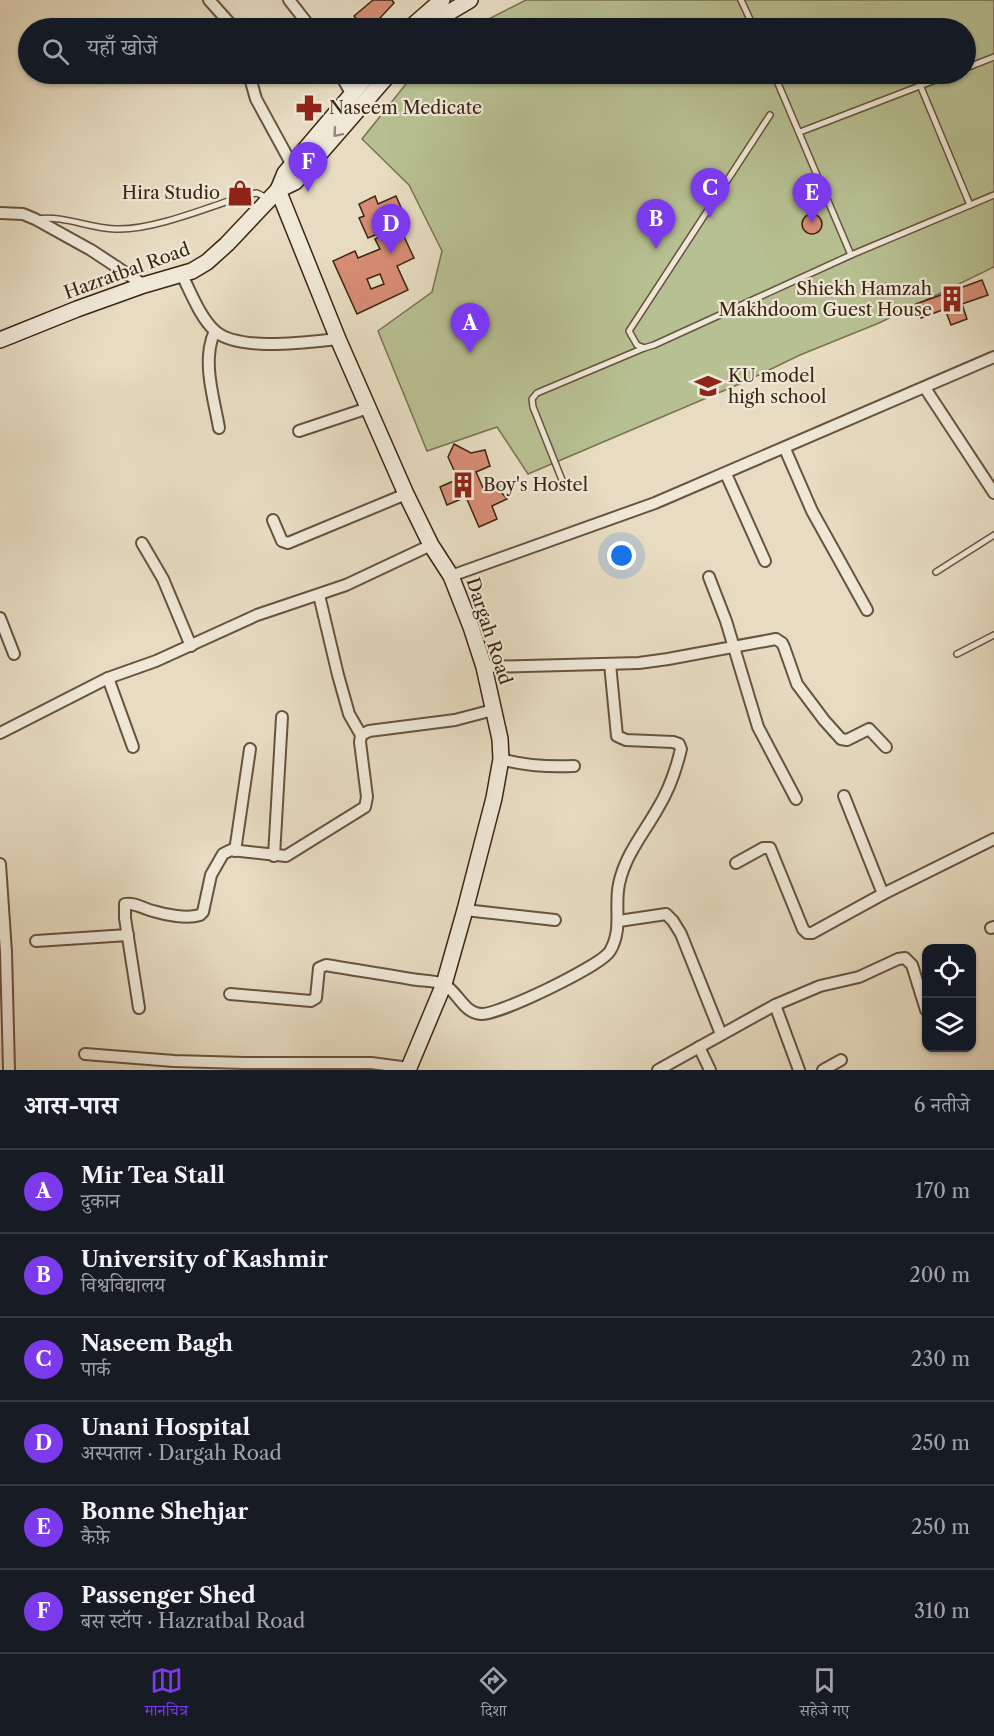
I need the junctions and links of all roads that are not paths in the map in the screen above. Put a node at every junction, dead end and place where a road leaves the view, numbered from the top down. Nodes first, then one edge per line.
1 (209, 0) edge
2 (289, 0) edge
3 (741, 0) edge
4 (448, 3) edge
5 (225, 18) edge
6 (303, 18) edge
7 (425, 18) edge
8 (437, 18) edge
9 (749, 18) edge
10 (994, 57) edge
11 (976, 64) edge
12 (252, 84) edge
13 (346, 84) edge
14 (360, 84) edge
15 (380, 84) edge
16 (778, 84) edge
17 (925, 84) edge
18 (920, 86) junction
19 (351, 93) junction
20 (770, 115) dead end
21 (800, 132) junction
22 (292, 165) junction
23 (274, 195) junction
24 (994, 195) edge
25 (970, 205) junction
26 (0, 213) edge
27 (35, 219) junction
28 (851, 255) junction
29 (182, 275) junction
30 (144, 285) junction
31 (215, 331) junction
32 (338, 339) junction
33 (0, 340) edge
34 (644, 348) junction
35 (994, 357) edge
36 (925, 388) junction
37 (368, 408) junction
38 (219, 428) dead end
39 (299, 431) dead end
40 (785, 449) junction
41 (726, 474) junction
42 (564, 485) dead end
43 (994, 493) edge
44 (406, 494) junction
45 (273, 520) dead end
46 (994, 535) edge
47 (142, 543) dead end
48 (431, 545) junction
49 (765, 561) dead end
50 (936, 572) dead end
51 (451, 576) junction
52 (709, 577) dead end
53 (319, 595) junction
54 (867, 610) dead end
55 (0, 618) edge
56 (994, 634) edge
57 (191, 646) junction
58 (734, 647) junction
59 (14, 654) dead end
60 (957, 654) dead end
61 (610, 664) junction
62 (483, 667) junction
63 (108, 678) junction
64 (493, 710) junction
65 (282, 717) dead end
66 (0, 733) edge
67 (361, 735) junction
68 (133, 747) dead end
69 (886, 747) dead end
70 (250, 749) dead end
71 (501, 759) junction
72 (574, 766) dead end
73 (844, 796) dead end
74 (796, 799) dead end
75 (994, 839) edge
76 (235, 851) junction
77 (274, 856) junction
78 (736, 863) dead end
79 (0, 864) edge
80 (883, 894) junction
81 (465, 909) junction
82 (555, 920) dead end
83 (619, 921) junction
84 (128, 935) junction
85 (36, 941) dead end
86 (444, 984) junction
87 (230, 994) dead end
88 (923, 998) edge
89 (775, 1005) junction
90 (139, 1008) dead end
91 (4, 1027) edge
92 (721, 1034) junction
93 (699, 1047) junction
94 (85, 1054) dead end
95 (842, 1060) dead end
96 (201, 1066) edge
97 (408, 1069) edge
98 (9, 1070) edge
99 (658, 1070) edge
100 (710, 1070) edge
101 (799, 1070) edge
102 (823, 1070) edge

1 - 5 street
2 - 6 street
3 - 9 lane
4 - 7 street
4 - 8 street
10 - 11 lane
12 - 22 street
13 - 19 street
14 - 19 street, Hazratbal Road
15 -> 23 street, Hazratbal Road
16 - 21 lane
17 - 18 lane
18 - 21 lane
18 - 25 lane
19 - 22 street, Hazratbal Road
20 - 34 lane
21 - 28 lane
22 - 23 street, Hazratbal Road
23 - 27 lane
23 - 29 street, Hazratbal Road
23 - 32 street, Dargah Road
24 - 25 lane
25 - 28 lane
26 - 27 street
27 - 30 street
28 - 34 lane
29 - 30 street, Hazratbal Road
29 - 31 street
30 - 33 street, Hazratbal Road
31 - 32 street
31 - 38 street
32 - 37 street, Dargah Road
34 - 42 lane
35 - 36 street
36 - 40 street
36 - 43 street
37 - 39 street
37 - 44 street, Dargah Road
40 - 41 street
40 - 54 street
41 - 49 street
41 - 51 street
44 - 45 street
44 - 48 street, Dargah Road
46 - 50 lane
47 - 57 street
48 - 51 street, Dargah Road
48 - 53 street
51 - 62 street, Dargah Road
52 - 58 street
53 - 57 street
53 - 67 street
55 - 59 street
56 - 60 lane
57 - 63 street
58 - 61 street
58 - 69 street
58 - 74 street
61 - 62 street
61 - 83 street
62 - 64 street, Dargah Road
63 - 66 street
63 - 68 street
64 - 67 street
64 - 71 street, Dargah Road
65 - 77 street
67 - 77 street
70 - 76 street
71 - 72 street
71 - 81 street, Dargah Road
73 - 80 street
75 - 80 street
76 - 77 street
76 - 84 street
78 - 80 street
79 - 91 street
81 - 82 street
81 - 86 street, Dargah Road
83 - 86 street
83 - 92 street
84 - 85 street
84 - 90 street
86 - 87 street
86 - 97 street, Dargah Road
88 - 89 street
89 - 92 street
89 - 101 street
91 - 98 street
92 - 93 street
93 - 99 street
93 - 100 street
94 - 96 street
95 - 102 street
96 - 97 street

